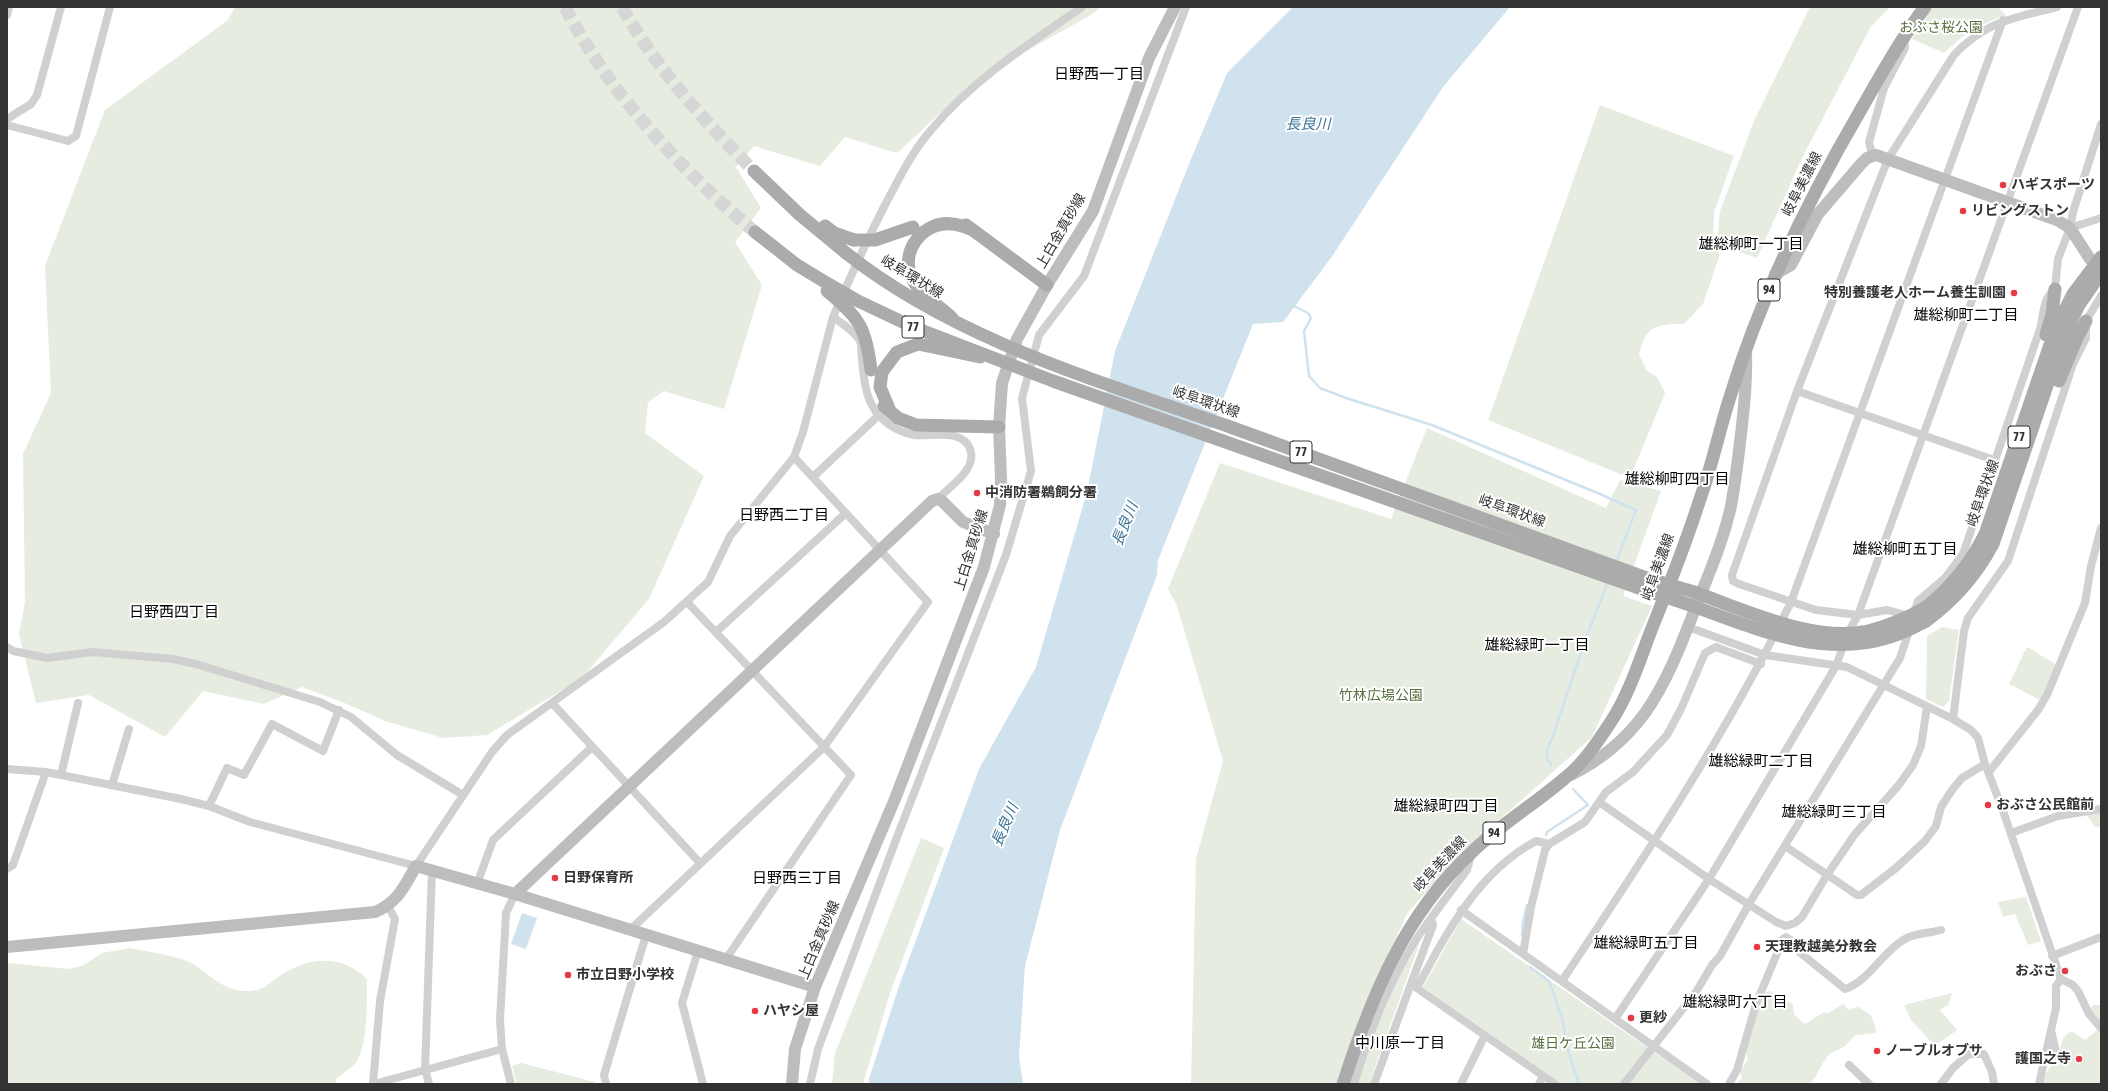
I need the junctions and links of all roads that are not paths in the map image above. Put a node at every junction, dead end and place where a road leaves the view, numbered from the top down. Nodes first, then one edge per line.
1 (9, 7) edge
2 (61, 7) edge
3 (110, 7) edge
4 (1082, 7) edge
5 (1175, 7) edge
6 (1186, 7) edge
7 (1926, 7) edge
8 (2057, 7) edge
9 (2078, 7) edge
10 (7, 15) edge
11 (2004, 20) junction
12 (1904, 34) junction
13 (7, 119) edge
14 (2101, 124) edge
15 (7, 125) edge
16 (1876, 155) junction
17 (1888, 159) junction
18 (754, 171) tunnel mouth
19 (1946, 179) junction
20 (765, 182) junction
21 (2008, 201) junction
22 (2101, 218) edge
23 (2070, 228) junction
24 (917, 230) junction
25 (754, 232) tunnel mouth
26 (2095, 258) edge
27 (2101, 273) edge
28 (1776, 274) junction
29 (1047, 285) junction
30 (829, 288) junction
31 (2055, 289) junction
32 (2101, 296) edge
33 (833, 317) junction
34 (2086, 321) junction
35 (956, 322) junction
36 (1746, 352) junction
37 (1000, 361) junction
38 (877, 371) junction
39 (1797, 391) junction
40 (884, 413) junction
41 (1860, 413) junction
42 (999, 427) junction
43 (1922, 435) junction
44 (794, 457) junction
45 (1994, 460) junction
46 (812, 477) junction
47 (938, 498) junction
48 (846, 513) junction
49 (2101, 528) edge
50 (994, 534) junction
51 (1985, 534) junction
52 (1993, 544) junction
53 (881, 551) junction
54 (1645, 584) junction
55 (1669, 584) junction
56 (1664, 597) junction
57 (687, 602) junction
58 (1791, 602) junction
59 (1926, 614) junction
60 (1858, 615) junction
61 (1912, 617) junction
62 (1688, 626) junction
63 (716, 632) junction
64 (7, 647) edge
65 (1765, 655) junction
66 (1761, 664) junction
67 (1836, 666) junction
68 (753, 672) junction
69 (1884, 684) junction
70 (78, 703) dead end
71 (552, 703) junction
72 (1927, 707) junction
73 (339, 710) junction
74 (1953, 719) junction
75 (129, 729) dead end
76 (592, 747) junction
77 (824, 747) junction
78 (1985, 764) junction
79 (7, 769) edge
80 (46, 772) junction
81 (1989, 772) junction
82 (60, 775) junction
83 (1568, 777) junction
84 (112, 785) junction
85 (630, 787) junction
86 (463, 795) junction
87 (1599, 802) junction
88 (209, 806) junction
89 (2101, 809) edge
90 (2011, 833) junction
91 (1655, 840) junction
92 (1549, 844) junction
93 (1785, 846) junction
94 (1473, 850) junction
95 (700, 863) junction
96 (416, 866) junction
97 (7, 869) edge
98 (432, 871) junction
99 (1827, 875) junction
100 (1709, 879) junction
101 (477, 884) junction
102 (515, 894) junction
103 (1749, 904) junction
104 (388, 906) junction
105 (1461, 910) junction
106 (1430, 918) junction
107 (630, 930) junction
108 (1941, 930) dead end
109 (646, 935) junction
110 (2101, 937) edge
111 (7, 947) edge
112 (698, 951) junction
113 (1523, 954) junction
114 (2052, 956) junction
115 (726, 959) junction
116 (2061, 979) junction
117 (1562, 981) junction
118 (815, 986) junction
119 (1414, 986) junction
120 (1615, 1019) junction
121 (2101, 1028) edge
122 (2052, 1034) junction
123 (1485, 1035) junction
124 (1654, 1047) junction
125 (502, 1049) junction
126 (2057, 1057) dead end
127 (1849, 1065) dead end
128 (425, 1069) junction
129 (1543, 1076) junction
130 (374, 1084) edge
131 (428, 1084) edge
132 (511, 1084) edge
133 (606, 1084) edge
134 (703, 1084) edge
135 (792, 1084) edge
136 (810, 1084) edge
137 (1343, 1084) edge
138 (1354, 1084) edge
139 (1374, 1084) edge
140 (1461, 1084) edge
141 (1539, 1084) edge
142 (1555, 1084) edge
143 (1624, 1084) edge
144 (1707, 1084) edge
145 (1729, 1084) edge
146 (1869, 1084) edge
147 (1941, 1084) edge
148 (1994, 1084) edge
149 (2039, 1084) edge

1 - 10 street
2 - 13 street
3 - 15 street
4 - 33 street
5 - 29 street, 上白金真砂線
6 - 136 street
7 - 12 main road, 岐阜美濃線 / 94
8 - 11 street
9 - 21 street
11 - 17 street
11 - 19 street
12 - 16 street
12 - 28 main road, 岐阜美濃線 / 94
14 - 23 street
16 - 17 street
16 - 28 street
17 - 19 street
17 - 39 street
18 - 20 main road, 岐阜環状線 / 77
19 - 21 street
19 - 41 street
20 - 24 main road, 77, bridge
20 - 35 main road, 岐阜環状線 / 77, bridge
21 - 23 street
21 - 43 street
22 - 23 street
23 - 26 street
23 - 31 street
24 - 29 main road, 77
24 - 35 main road, 77, bridge
25 - 30 main road, 岐阜環状線 / 77
26 - 51 main road, 岐阜環状線 / 77
27 - 52 main road, 岐阜環状線 / 77
28 - 36 main road, 岐阜美濃線 / 94
29 - 42 street, 上白金真砂線
30 - 37 main road, 岐阜環状線 / 77, bridge
30 - 38 main road, 77, bridge
31 - 45 street
31 - 51 main road, 77
32 - 34 street
33 - 40 street
33 - 44 street
34 - 52 main road, 77
34 - 74 street
35 - 54 main road, 岐阜環状線 / 77, bridge
36 - 55 main road, 岐阜美濃線 / 94
36 - 62 street
37 - 38 main road, 77, bridge
37 - 54 main road, 岐阜環状線 / 77, bridge
38 - 40 main road, 77
39 - 41 street
39 - 58 street
40 - 42 main road, 77
40 - 46 street
40 - 47 street
41 - 43 street
41 - 58 street
42 - 50 street, 上白金真砂線
43 - 45 street
43 - 60 street
44 - 46 street
44 - 57 street
45 - 61 street
46 - 48 street
47 - 50 street
47 - 53 street
48 - 53 street
48 - 63 street
49 - 81 street
50 - 118 street, 上白金真砂線
51 - 59 main road, 岐阜環状線 / 77
52 - 59 main road, 岐阜環状線 / 77
53 - 68 street
53 - 77 street
54 - 55 main road, 岐阜環状線 / 77
54 - 56 main road, 岐阜環状線 / 77
55 - 56 main road, 岐阜美濃線 / 94
55 - 59 main road, 岐阜環状線 / 77, bridge
56 - 59 main road, 岐阜環状線 / 77, bridge
56 - 83 main road, 岐阜美濃線 / 94
57 - 63 street
57 - 71 street
58 - 60 street
58 - 65 street
60 - 61 street
60 - 67 street
61 - 69 street
62 - 65 street
62 - 83 street
63 - 68 street
64 - 73 street
65 - 66 street
65 - 67 street
66 - 87 street
66 - 91 street
67 - 69 street
67 - 100 street
68 - 77 street
68 - 85 street
69 - 72 street
69 - 93 street
70 - 82 street
71 - 76 street
71 - 86 street
72 - 74 street
72 - 99 street
73 - 86 street
73 - 88 street
74 - 78 street
75 - 84 street
76 - 85 street
76 - 101 street
77 - 95 street
77 - 115 street
78 - 81 street
78 - 99 street
79 - 80 street
80 - 82 street
80 - 97 street
81 - 90 street
82 - 84 street
83 - 94 main road, 岐阜美濃線 / 94
84 - 88 street
85 - 95 street
85 - 102 street
86 - 96 street
87 - 91 street
87 - 92 street
88 - 96 street
89 - 90 street
90 - 114 street
91 - 100 street
91 - 117 street
92 - 105 street
92 - 113 street
93 - 99 street
93 - 103 street
94 - 106 street
94 - 137 main road, 岐阜美濃線 / 94
95 - 107 street
96 - 98 street
96 - 104 street
98 - 101 street
98 - 128 street
99 - 103 street
100 - 103 street
100 - 120 street
101 - 102 street
102 - 107 street
102 - 125 street
103 - 124 street
104 - 111 street
104 - 130 street
105 - 113 street
105 - 119 street
106 - 119 street
106 - 138 street
107 - 109 street
108 - 145 street
109 - 112 street
109 - 133 street
110 - 114 street
112 - 115 street
112 - 134 street
113 - 117 street
114 - 116 street
115 - 118 street
116 - 121 street
116 - 122 street
117 - 120 street
118 - 135 street, 上白金真砂線
119 - 123 street
119 - 139 street
120 - 124 street
122 - 126 street
122 - 149 street
123 - 129 street
123 - 140 street
124 - 143 street
124 - 144 street
125 - 128 street
125 - 132 street
127 - 146 street
128 - 130 street
128 - 131 street
129 - 141 street
129 - 142 street
147 - 148 street

